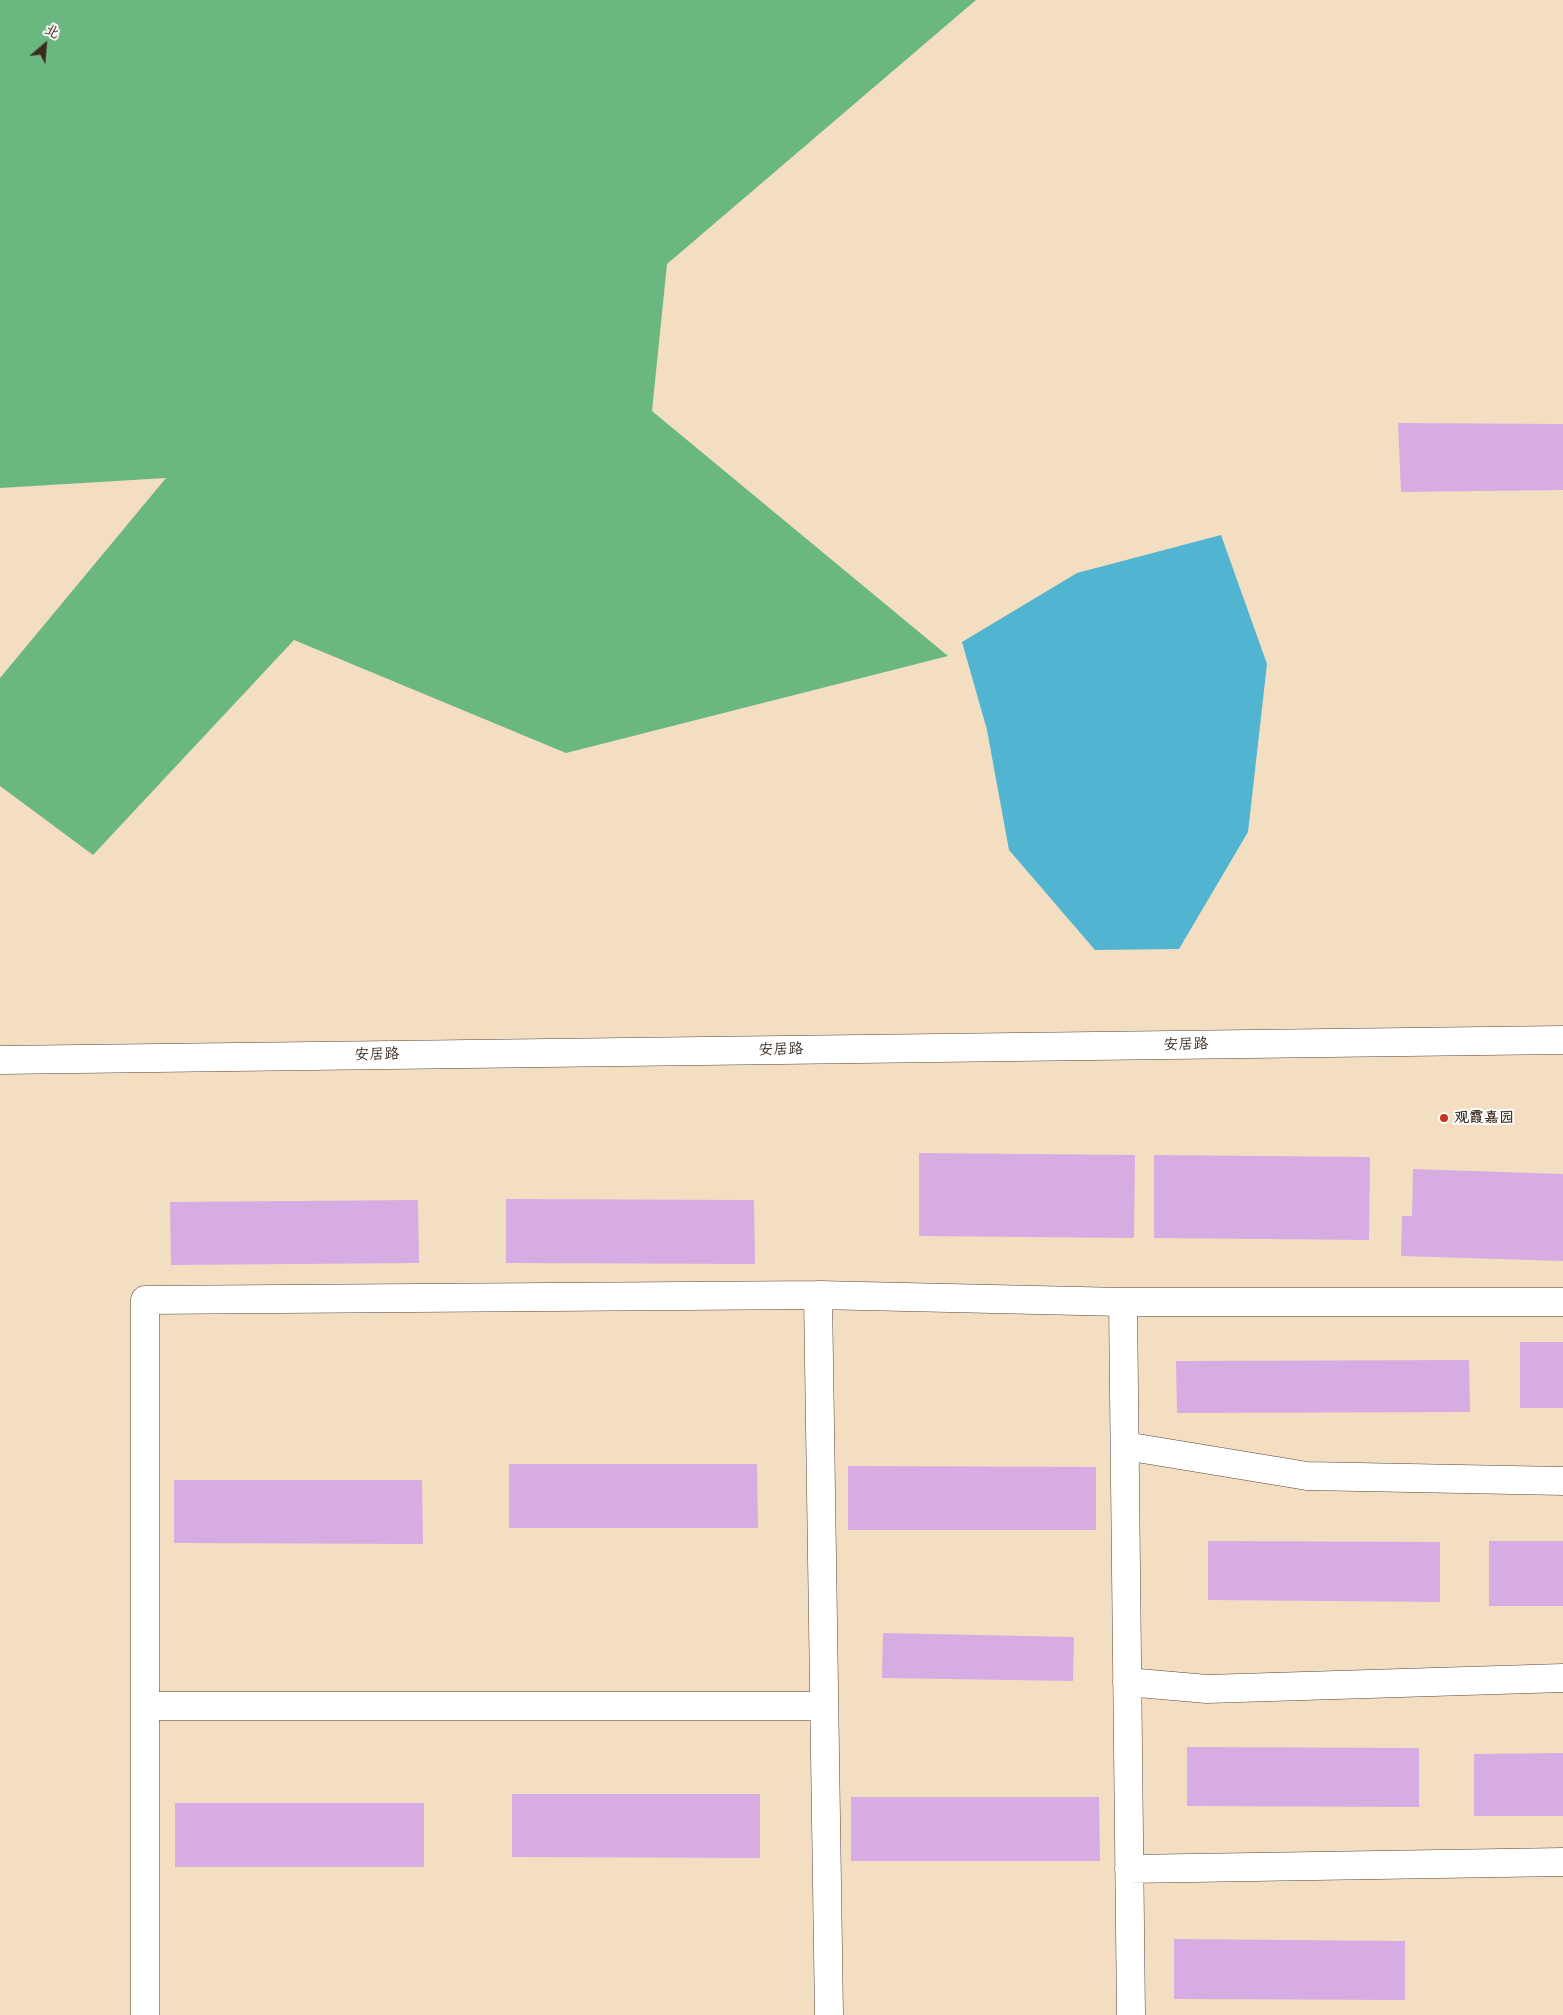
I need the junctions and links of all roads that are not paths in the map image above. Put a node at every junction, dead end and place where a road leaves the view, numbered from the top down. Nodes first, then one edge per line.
1 (1563, 1040) edge
2 (0, 1060) edge
3 (818, 1295) junction
4 (1123, 1302) junction
5 (1563, 1302) edge
6 (1125, 1446) junction
7 (1563, 1481) edge
8 (1563, 1678) edge
9 (1127, 1682) junction
10 (145, 1706) junction
11 (824, 1706) junction
12 (1563, 1862) edge
13 (1130, 1869) junction
14 (145, 2015) edge
15 (829, 2015) edge
16 (1131, 2015) edge

1 - 2 street, 安居路
3 - 4 street
3 - 10 street
3 - 11 street
4 - 5 street
4 - 6 street
6 - 7 street
6 - 9 street
8 - 9 street
9 - 13 street
10 - 11 street
10 - 14 street
11 - 15 street
12 - 13 street
13 - 16 street

